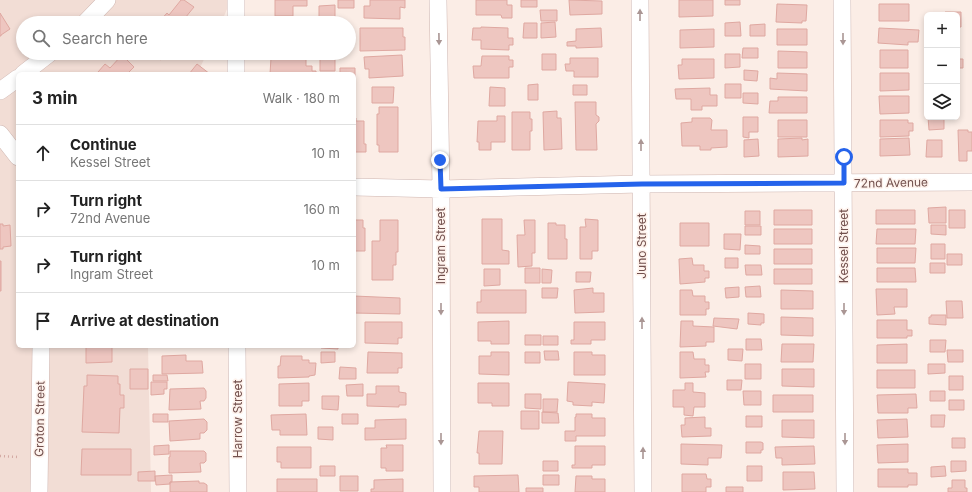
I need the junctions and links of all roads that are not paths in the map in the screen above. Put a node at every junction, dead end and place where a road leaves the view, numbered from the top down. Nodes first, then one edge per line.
1 (107, 0) edge
2 (236, 0) edge
3 (438, 0) edge
4 (640, 0) edge
5 (842, 0) edge
6 (92, 16) edge
7 (236, 16) edge
8 (41, 60) edge
9 (236, 60) edge
10 (26, 72) edge
11 (236, 72) edge
12 (16, 79) edge
13 (0, 91) edge
14 (0, 134) edge
15 (16, 154) edge
16 (972, 182) edge
17 (844, 183) junction
18 (642, 184) junction
19 (356, 187) edge
20 (441, 189) junction
21 (41, 348) edge
22 (237, 348) edge
23 (40, 492) edge
24 (238, 492) edge
25 (442, 492) edge
26 (643, 492) edge
27 (845, 492) edge

1 - 6 street
2 - 7 street
3 -> 20 street, Ingram Street
18 -> 4 street, Juno Street
5 -> 17 street, Kessel Street
8 - 10 street
9 - 11 street
12 - 13 street
14 - 15 street
16 - 17 street, 72nd Avenue
17 - 18 street, 72nd Avenue
17 -> 27 street, Kessel Street
18 - 20 street, 72nd Avenue
26 -> 18 street, Juno Street
19 - 20 street, 72nd Avenue
20 -> 25 street, Ingram Street
21 - 23 street, Groton Street
22 - 24 street, Harrow Street

